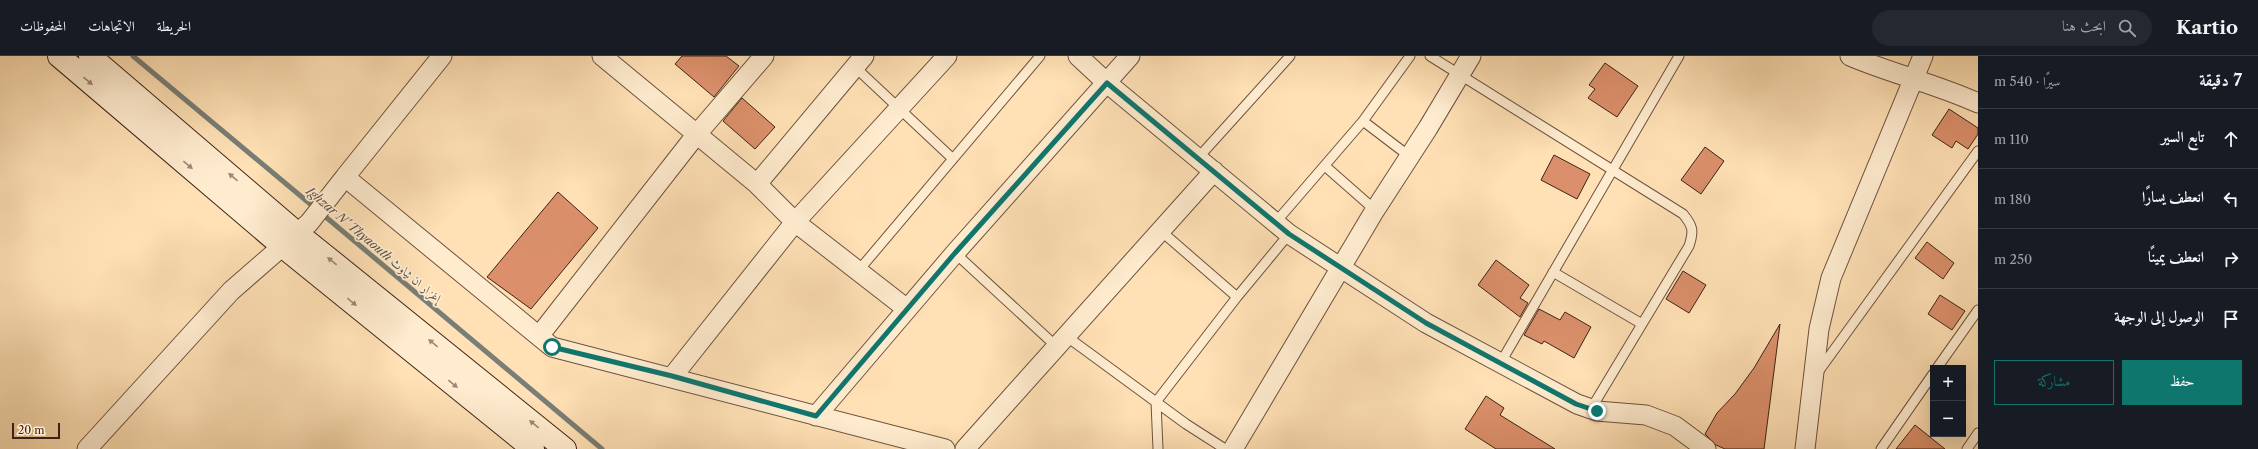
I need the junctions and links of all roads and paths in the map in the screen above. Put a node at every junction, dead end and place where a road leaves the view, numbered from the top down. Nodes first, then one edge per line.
1 (59, 56) edge
2 (90, 56) edge
3 (442, 56) edge
4 (602, 56) edge
5 (764, 56) edge
6 (948, 56) edge
7 (1040, 56) edge
8 (1078, 56) edge
9 (1130, 56) edge
10 (1290, 56) edge
11 (1410, 56) edge
12 (1430, 56) edge
13 (1471, 56) edge
14 (1679, 56) edge
15 (1850, 56) edge
16 (1923, 56) edge
17 (860, 61) edge
18 (1460, 75) junction
19 (1913, 79) junction
20 (1107, 83) junction
21 (1978, 104) edge
22 (899, 108) junction
23 (1363, 121) junction
24 (696, 135) junction
25 (1978, 151) edge
26 (1409, 156) junction
27 (1198, 158) junction
28 (953, 159) junction
29 (1325, 166) junction
30 (1214, 171) junction
31 (1612, 171) junction
32 (345, 177) junction
33 (757, 184) junction
34 (1375, 210) junction
35 (795, 222) junction
36 (1282, 229) junction
37 (1161, 231) junction
38 (296, 234) junction
39 (955, 253) junction
40 (1340, 269) junction
41 (859, 270) junction
42 (1553, 272) junction
43 (1237, 297) junction
44 (907, 309) junction
45 (1978, 310) edge
46 (1642, 324) junction
47 (539, 336) junction
48 (1061, 341) junction
49 (1501, 362) junction
50 (1940, 365) edge
51 (672, 376) junction
52 (1930, 378) edge
53 (1812, 380) junction
54 (1156, 402) junction
55 (1591, 409) junction
56 (816, 416) junction
57 (1978, 433) edge
58 (87, 449) edge
59 (533, 449) edge
60 (565, 449) edge
61 (945, 449) edge
62 (965, 449) edge
63 (1158, 449) edge
64 (1225, 449) edge
65 (1233, 449) edge
66 (1706, 449) edge
67 (1805, 449) edge
68 (1881, 449) edge
69 (1967, 449) edge

1 -> 38 street
38 -> 2 street
3 - 32 street
4 - 24 street
5 - 24 street
6 - 22 street
7 - 28 lane
8 - 20 street
9 - 20 street
10 - 27 lane
11 - 23 lane
12 - 18 lane
13 - 18 street
14 - 31 lane
15 - 19 street
16 - 19 street
17 - 22 lane
17 - 33 street
18 - 26 street
18 - 31 lane
19 - 21 street
19 - 53 street
20 - 27 street
20 - 39 street
22 - 28 lane
22 - 35 street
23 - 26 lane
23 - 29 lane
24 - 33 street
24 - 47 street
25 - 53 lane
26 - 34 street
27 - 30 street
28 - 41 lane
29 - 34 lane
29 - 36 lane
30 - 36 street
30 - 37 street
31 - 42 lane
31 - 46 lane
32 - 38 street
32 - 47 street
33 - 35 street
34 - 40 street
35 - 41 street
35 - 51 street
36 - 40 street
36 - 43 lane
37 - 43 lane
37 - 48 street
38 - 58 street
38 -> 59 street
60 -> 38 street
39 - 44 street
39 - 48 lane
40 - 49 street
40 - 65 street
41 - 44 street
42 - 46 lane
42 - 49 lane
43 - 54 lane
44 - 56 street
45 - 50 lane
46 - 55 lane
47 - 51 street
48 - 54 lane
48 - 62 street
49 - 55 street
51 - 56 street
52 - 68 lane
53 - 67 street
54 - 63 lane
54 - 64 lane
55 - 66 street
56 - 61 street
57 - 69 lane

